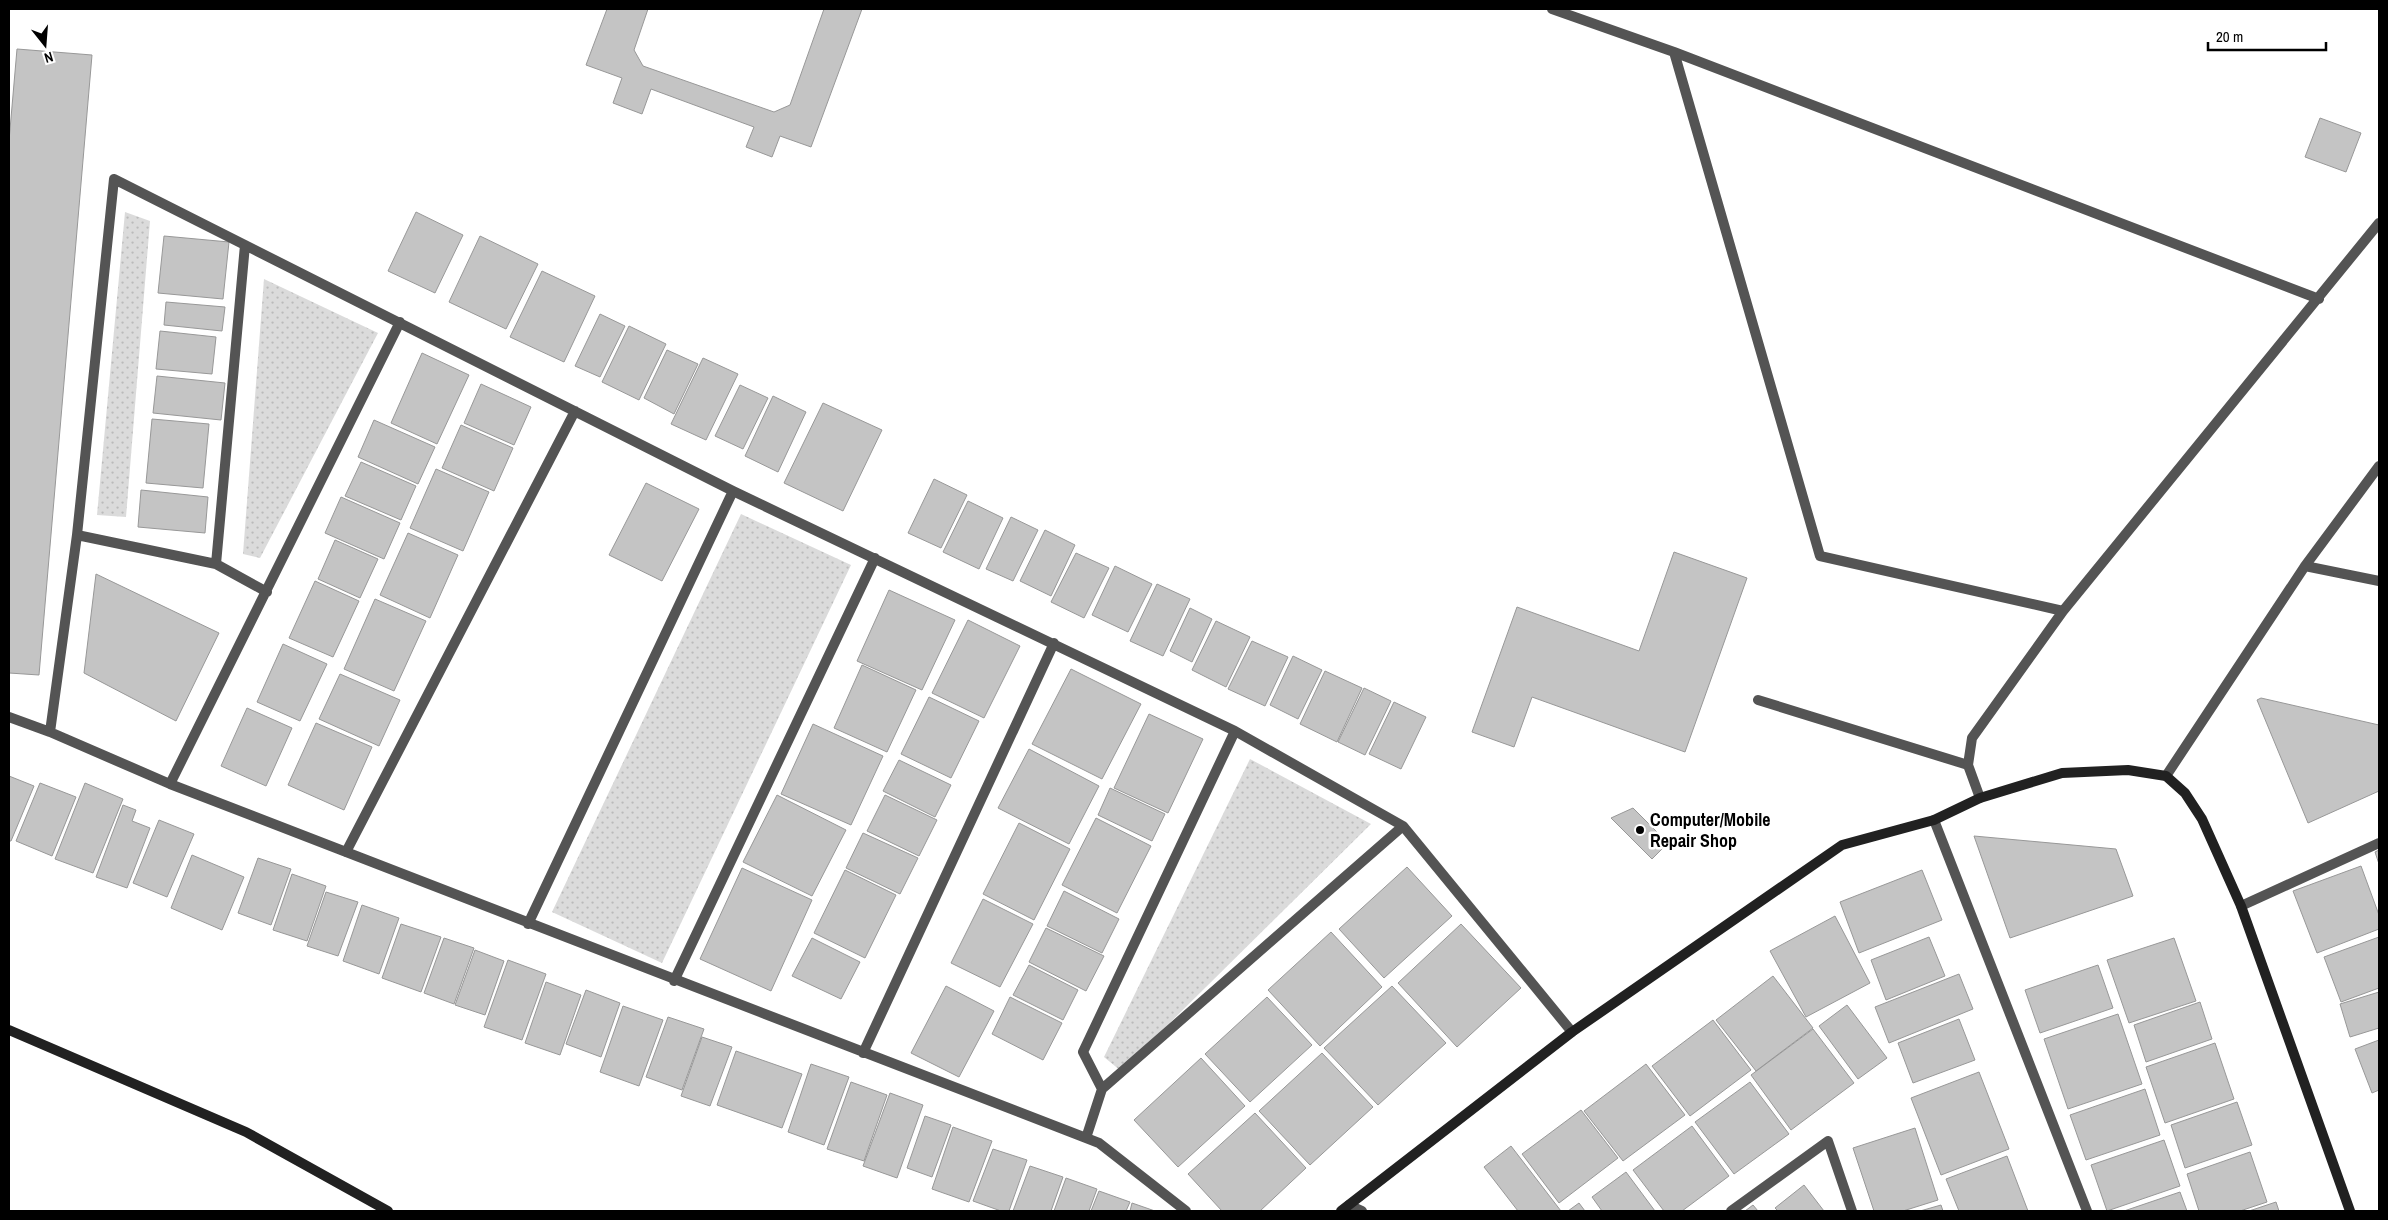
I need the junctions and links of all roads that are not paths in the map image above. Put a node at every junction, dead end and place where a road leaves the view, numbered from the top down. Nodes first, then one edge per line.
1 (1552, 9) edge
2 (1674, 52) junction
3 (2379, 222) edge
4 (245, 245) junction
5 (2319, 299) junction
6 (400, 322) junction
7 (575, 411) junction
8 (2379, 466) edge
9 (733, 491) junction
10 (77, 535) junction
11 (875, 558) junction
12 (216, 564) junction
13 (2305, 566) junction
14 (2379, 581) edge
15 (266, 592) junction
16 (2063, 611) junction
17 (1054, 643) junction
18 (1758, 700) dead end
19 (9, 717) edge
20 (1235, 731) junction
21 (50, 732) junction
22 (1968, 765) junction
23 (2166, 776) junction
24 (170, 784) junction
25 (1980, 798) junction
26 (1934, 820) junction
27 (1403, 826) junction
28 (2379, 843) edge
29 (346, 852) junction
30 (2241, 906) junction
31 (528, 924) junction
32 (674, 981) junction
33 (9, 1030) edge
34 (1572, 1032) junction
35 (863, 1053) junction
36 (1102, 1089) junction
37 (1086, 1138) junction
38 (1345, 1208) edge
39 (388, 1211) edge
40 (1186, 1211) edge
41 (1362, 1211) edge
42 (1731, 1211) edge
43 (1852, 1211) edge
44 (2087, 1211) edge
45 (2350, 1211) edge

1 - 2 street
2 - 5 street
2 - 16 street
3 - 5 street
4 - 6 street
4 - 10 street
4 - 12 street
5 - 16 street
6 - 7 street
6 - 15 street
7 - 9 street
7 - 29 street
8 - 13 street
9 - 11 street
9 - 31 street
10 - 12 street
10 - 21 street
11 - 17 street
11 - 32 street
12 - 15 street
13 - 14 street
13 - 23 street
15 - 24 street
16 - 22 street
17 - 20 street
17 - 35 street
18 - 22 street
19 - 21 street
20 - 27 street
20 - 36 street
21 - 24 street
22 - 25 street
23 - 25 street
23 - 30 street
24 - 29 street
25 - 26 street
26 - 34 street
26 - 44 street
27 - 34 street
27 - 36 street
28 - 30 street
29 - 31 street
30 - 45 street
31 - 32 street
32 - 35 street
33 - 39 street
34 - 38 street
35 - 37 street
36 - 37 street
37 - 40 street
38 - 41 street
42 - 43 street

